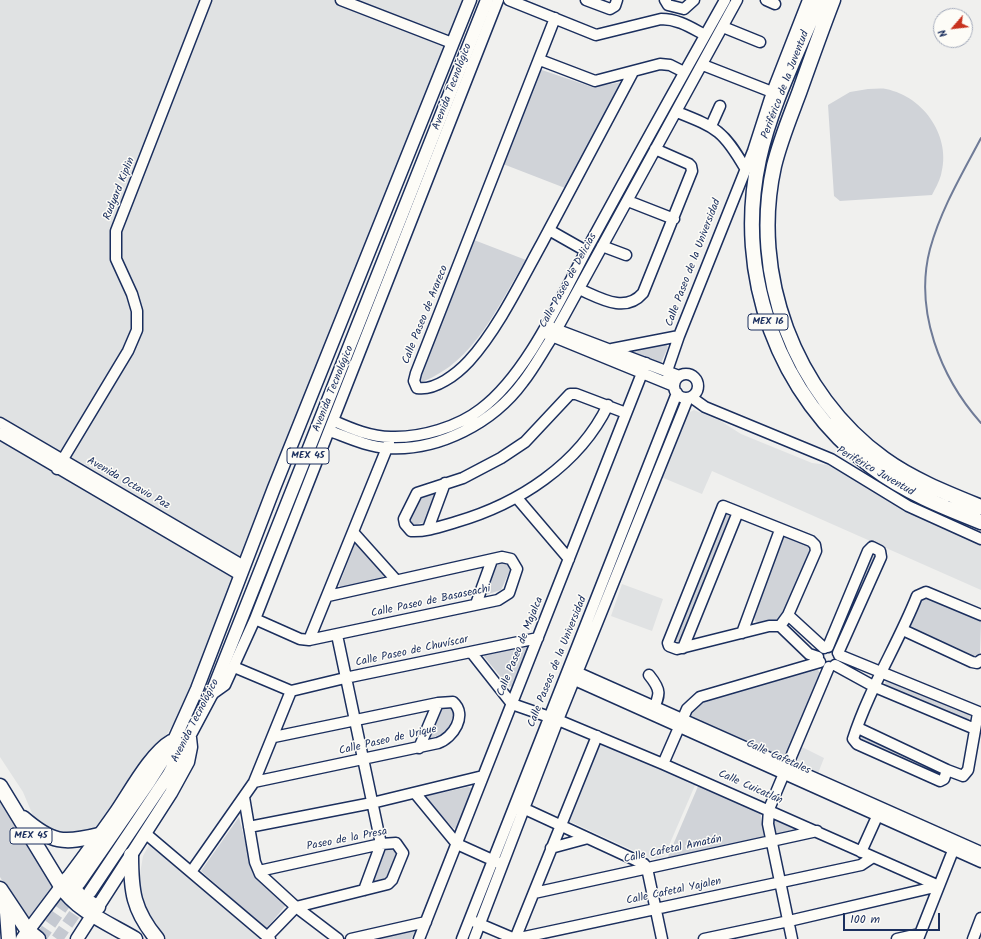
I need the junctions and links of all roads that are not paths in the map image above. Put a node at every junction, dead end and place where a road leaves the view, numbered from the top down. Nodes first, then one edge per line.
1 (206, 0) edge
2 (341, 0) edge
3 (470, 0) edge
4 (487, 0) edge
5 (498, 0) edge
6 (509, 0) edge
7 (586, 0) edge
8 (617, 0) edge
9 (665, 0) edge
10 (694, 0) edge
11 (725, 0) edge
12 (737, 0) edge
13 (808, 0) edge
14 (830, 1) edge
15 (555, 18) junction
16 (723, 27) junction
17 (705, 35) junction
18 (760, 42) dead end
19 (452, 43) junction
20 (540, 60) junction
21 (703, 65) junction
22 (633, 72) junction
23 (684, 72) junction
24 (772, 92) junction
25 (720, 106) dead end
26 (677, 112) junction
27 (772, 117) junction
28 (711, 126) junction
29 (413, 139) junction
30 (430, 145) junction
31 (655, 149) junction
32 (753, 150) junction
33 (746, 168) junction
34 (628, 201) junction
35 (674, 219) junction
36 (549, 230) junction
37 (602, 246) junction
38 (586, 250) junction
39 (626, 255) dead end
40 (579, 289) junction
41 (544, 328) junction
42 (554, 333) junction
43 (679, 336) junction
44 (612, 349) junction
45 (644, 368) junction
46 (667, 371) junction
47 (679, 376) junction
48 (674, 388) junction
49 (689, 397) junction
50 (608, 406) junction
51 (626, 413) junction
52 (334, 421) junction
53 (0, 423) edge
54 (330, 431) junction
55 (0, 434) edge
56 (391, 437) junction
57 (659, 440) junction
58 (669, 443) junction
59 (387, 448) junction
60 (63, 460) junction
61 (57, 469) junction
62 (445, 483) junction
63 (517, 498) junction
64 (977, 502) edge
65 (738, 512) junction
66 (981, 522) edge
67 (428, 530) junction
68 (780, 530) junction
69 (353, 532) junction
70 (981, 539) edge
71 (617, 557) junction
72 (569, 559) junction
73 (492, 560) junction
74 (242, 571) junction
75 (396, 580) junction
76 (328, 596) junction
77 (476, 604) junction
78 (788, 615) junction
79 (981, 615) edge
80 (254, 619) junction
81 (780, 626) junction
82 (903, 630) junction
83 (742, 633) junction
84 (337, 635) junction
85 (538, 638) junction
86 (309, 640) junction
87 (826, 647) junction
88 (683, 648) junction
89 (471, 652) junction
90 (819, 659) junction
91 (836, 660) junction
92 (981, 660) edge
93 (234, 667) junction
94 (882, 673) junction
95 (572, 675) junction
96 (649, 675) dead end
97 (345, 678) junction
98 (875, 687) junction
99 (291, 691) junction
100 (212, 695) junction
101 (438, 702) junction
102 (512, 704) junction
103 (653, 711) junction
104 (979, 713) edge
105 (554, 718) junction
106 (354, 720) junction
107 (682, 724) junction
108 (858, 728) junction
109 (975, 729) junction
110 (597, 736) junction
111 (190, 737) junction
112 (274, 737) junction
113 (173, 740) junction
114 (419, 748) junction
115 (363, 760) junction
116 (663, 764) junction
117 (786, 770) junction
118 (947, 770) junction
119 (483, 776) junction
120 (254, 782) junction
121 (0, 786) edge
122 (416, 793) junction
123 (244, 797) junction
124 (372, 803) junction
125 (525, 809) junction
126 (768, 809) junction
127 (16, 812) junction
128 (879, 812) junction
129 (561, 825) junction
130 (249, 827) junction
131 (817, 831) junction
132 (145, 833) junction
133 (99, 835) junction
134 (588, 838) junction
135 (772, 842) junction
136 (380, 844) junction
137 (457, 844) junction
138 (955, 845) junction
139 (551, 848) junction
140 (861, 852) junction
141 (981, 852) edge
142 (131, 855) junction
143 (873, 857) junction
144 (498, 862) junction
145 (981, 862) edge
146 (647, 868) junction
147 (258, 871) junction
148 (190, 872) junction
149 (64, 882) junction
150 (79, 882) tunnel mouth
151 (781, 882) junction
152 (939, 886) junction
153 (0, 889) edge
154 (364, 890) junction
155 (90, 892) tunnel mouth
156 (534, 893) junction
157 (0, 894) edge
158 (296, 907) junction
159 (654, 909) junction
160 (96, 911) junction
161 (981, 918) edge
162 (470, 919) junction
163 (789, 921) junction
164 (426, 922) junction
165 (480, 924) junction
166 (29, 936) edge
167 (918, 937) edge
168 (268, 938) edge
169 (9, 939) edge
170 (77, 939) edge
171 (135, 939) edge
172 (157, 939) edge
173 (338, 939) edge
174 (351, 939) edge
175 (419, 939) edge
176 (462, 939) edge
177 (474, 939) edge
178 (515, 939) edge
179 (662, 939) edge
180 (704, 939) edge
181 (792, 939) edge
182 (897, 939) edge
183 (973, 939) edge

1 - 60 street, Rudyard Kiplin
2 - 19 street
3 - 19 main road, Avenida Tecnológico / MEX 45
4 - 30 main road, Avenida Tecnológico / MEX 45
5 - 52 street
6 - 15 street
7 - 8 street
9 - 10 street
11 - 17 street, Calle Paseo de Delicias
12 - 16 street, Calle Paseo de Delicias
13 - 24 street
14 - 27 highway, Periférico de la Juventud / MEX 16
14 - 64 highway, Periférico de la Juventud / MEX 16
15 - 17 street
15 - 20 street, Calle Paseo de Arareco
16 - 18 street
16 - 21 street, Calle Paseo de Delicias
17 - 23 street, Calle Paseo de Delicias
19 - 29 main road, Avenida Tecnológico / MEX 45
20 - 22 street
20 - 36 street, Calle Paseo de Arareco
21 - 24 street
21 - 26 street, Calle Paseo de Delicias
22 - 23 street
22 - 36 street, Calle Paseo de Arareco
23 - 38 street, Calle Paseo de Delicias
24 - 32 street
25 - 28 street
26 - 28 street
26 - 31 street, Calle Paseo de Delicias
27 - 32 highway
27 - 66 highway, Periférico de la Juventud / MEX 16
28 - 33 street
29 - 30 main road
29 - 74 main road, Avenida Tecnológico / MEX 45
30 - 100 main road, Avenida Tecnológico / MEX 45
31 - 34 street, Calle Paseo de Delicias
31 - 35 street
32 - 33 street, Calle Paseo de la Universidad
33 - 43 street, Calle Paseo de la Universidad
34 - 35 street
34 - 37 street, Calle Paseo de Delicias
35 - 40 street
36 - 38 street
37 - 39 street
37 - 40 street, Calle Paseo de Delicias
38 - 41 street, Calle Paseo de Delicias
40 - 42 street, Calle Paseo de Delicias
41 - 42 street
41 - 56 street, Calle Paseo de Delicias
42 - 44 street
42 - 45 street
42 - 59 street, Calle Paseo de Delicias
43 - 44 street
43 - 46 street, Calle Paseo de la Universidad
44 - 45 street
45 - 46 street
45 - 48 street
45 - 51 street, Calle Paseo de Majalca
46 - 47 street
46 - 48 street
47 - 48 street
47 - 49 street
48 - 49 street
48 - 57 street, Calle Paseos de la Universidad
49 - 58 street, Calle Paseos de la Universidad
49 - 70 street, Periférico Juventud
50 - 51 street
50 - 62 street
50 - 63 street
51 - 72 street, Calle Paseo de Majalca
52 - 54 street
52 - 56 street, Calle Paseo de Delicias
53 - 60 street, Avenida Octavio Paz
54 - 59 street, Calle Paseo de Delicias
54 - 80 street
55 - 61 street, Avenida Octavio Paz
56 - 59 street
57 - 58 street
57 - 71 street, Calle Paseos de la Universidad
58 - 71 street, Calle Paseos de la Universidad
59 - 69 street
60 - 61 street, Rudyard Kiplin
60 - 74 street, Avenida Octavio Paz
61 - 74 street, Avenida Octavio Paz
62 - 67 street
62 - 67 street
63 - 67 street
63 - 72 street
65 - 68 street
65 - 88 street
65 - 88 street
68 - 78 street
68 - 83 street
69 - 75 street
69 - 76 street
71 - 95 street, Calle Paseos de la Universidad
72 - 85 street, Calle Paseo de Majalca
73 - 75 street, Calle Paseo de Basaseachi
73 - 77 street
73 - 77 street, Calle Paseo de Basaseachi
74 - 113 main road, Avenida Tecnológico / MEX 45
75 - 76 street, Calle Paseo de Basaseachi
76 - 86 street
77 - 84 street, Calle Paseo de Basaseachi
78 - 81 street
78 - 87 street
79 - 82 street
80 - 86 street, Calle Paseo de Basaseachi
80 - 93 street
81 - 83 street
81 - 90 street
82 - 92 street
82 - 94 street
83 - 88 street
84 - 86 street, Calle Paseo de Basaseachi
84 - 97 street
85 - 89 street, Calle Paseo de Chuvíscar
85 - 102 street, Calle Paseo de Majalca
87 - 90 street
87 - 91 street
87 - 91 street
89 - 97 street, Calle Paseo de Chuvíscar
89 - 102 street
90 - 91 street
90 - 107 street
91 - 94 street
91 - 98 street
91 - 117 street
93 - 99 street
93 - 100 street
94 - 98 street
94 - 104 street
95 - 103 street, Calle Cafetales
95 - 105 street, Calle Paseos de la Universidad
96 - 103 street
97 - 99 street, Calle Paseo de Chuvíscar
97 - 106 street
98 - 108 street
98 - 109 street
99 - 112 street
100 - 111 main road, Avenida Tecnológico / MEX 45
101 - 106 street, Calle Paseo de Urique
101 - 114 street
101 - 114 street, Calle Paseo de Urique
102 - 105 street, Calle Cuicatlán
102 - 119 street, Calle Paseo de Majalca
103 - 107 street, Calle Cafetales
104 - 109 street
105 - 110 street, Calle Cuicatlán
105 - 125 street, Calle Paseos de la Universidad
105 - 144 street, Calle Paseos de la Universidad
106 - 112 street, Calle Paseo de Urique
106 - 115 street
107 - 116 street
107 - 117 street, Calle Cafetales
108 - 118 street
108 - 118 street
109 - 118 street
110 - 116 street, Calle Cuicatlán
110 - 129 street
111 - 132 main road
111 - 155 main road, Avenida Tecnológico / MEX 45
112 - 120 street
113 - 133 main road
113 - 150 main road, Avenida Tecnológico / MEX 45
114 - 115 street, Calle Paseo de Urique
115 - 120 street, Calle Paseo de Urique
115 - 124 street
116 - 126 street, Calle Cuicatlán
117 - 126 street
117 - 128 street, Calle Cafetales
119 - 122 street
119 - 137 street, Calle Paseo de Majalca
120 - 123 street
121 - 127 highway, MEX 45
122 - 124 street
122 - 137 street
123 - 130 street
123 - 148 street
124 - 130 street
124 - 136 street
125 - 129 street
125 - 144 street, Calle Paseos de la Universidad
126 - 131 street, Calle Cuicatlán
126 - 135 street
127 - 133 highway
127 - 149 highway, MEX 45
128 - 138 street, Calle Cafetales
128 - 140 street
129 - 134 street
129 - 139 street
130 - 147 street
131 - 135 street, Calle Cafetal Amatán
131 - 140 street, Calle Cuicatlán
132 - 142 main road
132 - 148 street
133 - 149 main road
134 - 139 street
134 - 146 street
135 - 146 street, Calle Cafetal Amatán
135 - 151 street
136 - 147 street, Paseo de la Presa
136 - 154 street
136 - 154 street, Paseo de la Presa
137 - 144 street
137 - 164 street, Calle Paseo de Majalca
138 - 141 street, Calle Cafetales
138 - 145 street, Calle Cafetales
138 - 152 street
139 - 156 street
140 - 143 street, Calle Cuicatlán
142 - 160 main road
142 - 172 highway
143 - 151 street, Calle Cafetal Yajalen
143 - 152 street, Calle Cuicatlán
144 - 162 street, Calle Paseos de la Universidad
144 - 165 street, Calle Paseos de la Universidad
146 - 156 street, Calle Cafetal Amatán
146 - 159 street
147 - 158 street
148 - 168 street
149 - 160 highway, MEX 45
149 - 166 main road
151 - 159 street, Calle Cafetal Yajalen
151 - 163 street
152 - 163 street
152 - 167 street
153 - 166 highway
154 - 158 street, Paseo de la Presa
156 - 178 street
157 - 169 highway
158 - 168 street
158 - 173 street
159 - 178 street, Calle Cafetal Yajalen
159 - 179 street
160 - 170 main road
160 - 171 highway
161 - 183 street
162 - 165 street
162 - 176 street, Calle Paseos de la Universidad
163 - 180 street
163 - 181 street
164 - 174 street
164 - 175 street, Calle Paseo de Majalca
165 - 177 street, Calle Paseos de la Universidad
165 - 178 street
167 - 182 street

